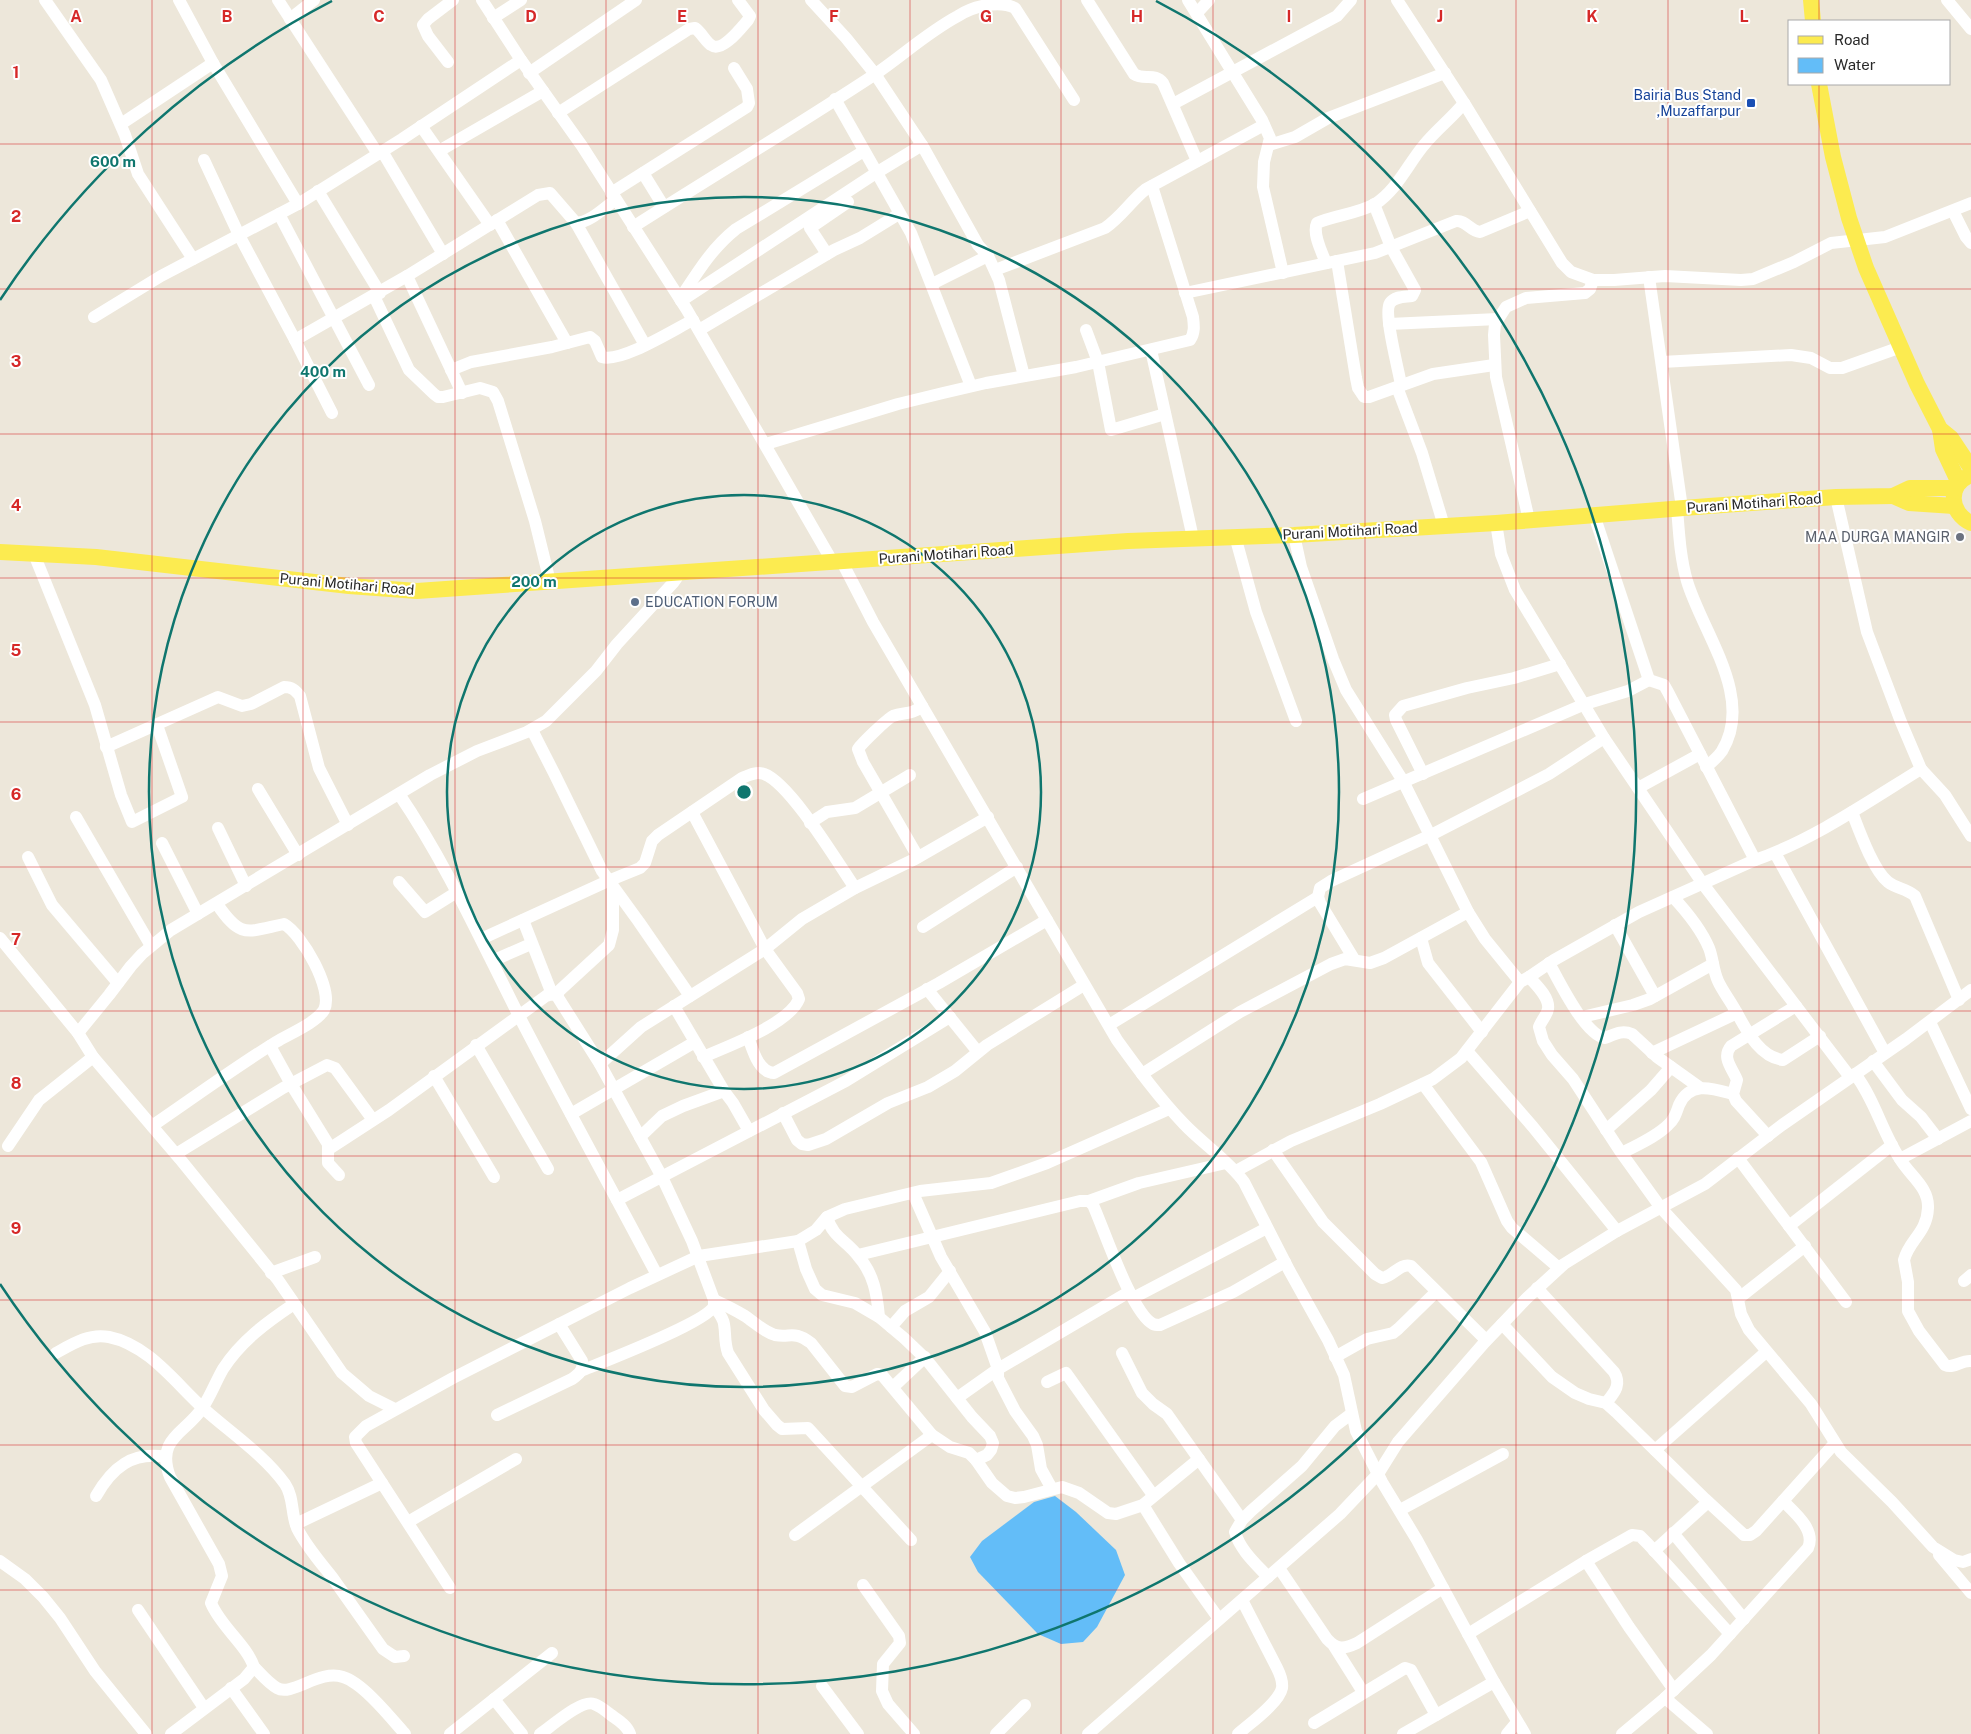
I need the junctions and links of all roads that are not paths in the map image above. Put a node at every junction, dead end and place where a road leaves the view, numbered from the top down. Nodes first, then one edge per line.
1 (45, 0) edge
2 (178, 0) edge
3 (278, 0) edge
4 (314, 0) edge
5 (453, 0) edge
6 (482, 0) edge
7 (521, 0) edge
8 (636, 0) edge
9 (738, 0) edge
10 (810, 0) edge
11 (1087, 0) edge
12 (1188, 0) edge
13 (1210, 0) edge
14 (1351, 0) edge
15 (1397, 0) edge
16 (1811, 0) edge
17 (1947, 0) edge
18 (994, 2) edge
19 (1197, 13) junction
20 (493, 18) junction
21 (290, 19) junction
22 (1812, 20) edge
23 (1971, 29) edge
24 (521, 60) junction
25 (448, 62) dead end
26 (213, 63) junction
27 (734, 68) dead end
28 (1232, 72) junction
29 (529, 73) junction
30 (1445, 73) junction
31 (875, 74) junction
32 (1819, 85) edge
33 (543, 91) junction
34 (835, 100) junction
35 (1074, 100) dead end
36 (1464, 103) junction
37 (1172, 104) junction
38 (558, 113) junction
39 (121, 124) junction
40 (1264, 125) junction
41 (421, 126) junction
42 (922, 145) junction
43 (1269, 145) junction
44 (438, 151) junction
45 (864, 151) junction
46 (380, 153) junction
47 (204, 160) dead end
48 (1197, 161) junction
49 (643, 173) junction
50 (878, 176) junction
51 (1152, 186) junction
52 (318, 191) junction
53 (613, 197) junction
54 (1971, 203) edge
55 (298, 204) junction
56 (1374, 204) junction
57 (664, 207) junction
58 (1530, 211) junction
59 (1953, 211) junction
60 (279, 214) junction
61 (899, 214) junction
62 (493, 222) junction
63 (576, 223) junction
64 (633, 227) junction
65 (239, 235) junction
66 (1856, 242) junction
67 (1971, 243) edge
68 (1391, 247) junction
69 (443, 254) junction
70 (827, 254) junction
71 (988, 256) junction
72 (193, 259) junction
73 (1331, 262) junction
74 (995, 270) junction
75 (1283, 273) junction
76 (407, 276) junction
77 (1649, 277) junction
78 (1594, 280) junction
79 (932, 284) junction
80 (1185, 293) junction
81 (377, 294) junction
82 (681, 300) junction
83 (94, 317) dead end
84 (335, 317) junction
85 (1498, 319) junction
86 (1389, 324) junction
87 (696, 325) junction
88 (1086, 330) dead end
89 (295, 340) junction
90 (567, 343) junction
91 (645, 344) junction
92 (1901, 347) junction
93 (1151, 350) junction
94 (1098, 362) junction
95 (1662, 362) junction
96 (1494, 365) junction
97 (451, 370) junction
98 (1024, 376) junction
99 (369, 385) dead end
100 (971, 386) junction
101 (1399, 386) junction
102 (462, 393) junction
103 (332, 413) dead end
104 (1165, 414) junction
105 (1940, 429) junction
106 (766, 444) junction
107 (1971, 468) edge
108 (1962, 482) edge
109 (1893, 496) junction
110 (1836, 497) junction
111 (1954, 506) junction
112 (1680, 508) junction
113 (1594, 515) junction
114 (1529, 520) junction
115 (1971, 522) edge
116 (1496, 523) junction
117 (1444, 526) junction
118 (1294, 535) junction
119 (1235, 536) junction
120 (1193, 538) junction
121 (0, 552) edge
122 (34, 554) junction
123 (837, 560) junction
124 (680, 573) junction
125 (550, 582) junction
126 (1560, 664) junction
127 (1649, 680) junction
128 (1585, 704) junction
129 (922, 706) junction
130 (1296, 721) dead end
131 (157, 725) junction
132 (532, 730) junction
133 (1604, 738) junction
134 (106, 747) junction
135 (1700, 754) junction
136 (1706, 768) junction
137 (1921, 769) junction
138 (1424, 774) junction
139 (910, 776) dead end
140 (1403, 781) junction
141 (1638, 788) junction
142 (258, 789) dead end
143 (881, 792) junction
144 (399, 794) junction
145 (1363, 799) dead end
146 (692, 812) junction
147 (1852, 812) junction
148 (76, 817) dead end
149 (988, 817) junction
150 (810, 823) junction
151 (348, 825) junction
152 (218, 828) dead end
153 (1430, 835) junction
154 (1971, 836) edge
155 (162, 843) dead end
156 (1775, 853) junction
157 (298, 855) junction
158 (28, 857) dead end
159 (918, 857) junction
160 (1755, 860) junction
161 (1017, 867) junction
162 (399, 882) dead end
163 (610, 884) junction
164 (1703, 884) junction
165 (246, 886) junction
166 (855, 888) junction
167 (457, 892) junction
168 (1318, 897) junction
169 (1674, 897) junction
170 (217, 904) junction
171 (1468, 912) junction
172 (198, 914) junction
173 (523, 920) junction
174 (1047, 920) junction
175 (1615, 925) junction
176 (923, 927) dead end
177 (1421, 938) junction
178 (481, 939) junction
179 (1, 941) edge
180 (531, 944) junction
181 (150, 946) junction
182 (765, 949) junction
183 (1354, 959) junction
184 (492, 961) junction
185 (1549, 963) junction
186 (1713, 964) junction
187 (1524, 979) junction
188 (118, 983) junction
189 (1084, 984) junction
190 (928, 989) junction
191 (1971, 990) edge
192 (555, 995) junction
193 (690, 996) junction
194 (1655, 996) junction
195 (1959, 1000) junction
196 (674, 1006) junction
197 (1796, 1006) junction
198 (1737, 1013) junction
199 (519, 1014) junction
200 (950, 1017) junction
201 (1582, 1017) junction
202 (1930, 1022) junction
203 (1109, 1025) junction
204 (1482, 1032) junction
205 (78, 1033) junction
206 (1749, 1035) junction
207 (1820, 1036) junction
208 (748, 1038) junction
209 (695, 1042) junction
210 (476, 1045) junction
211 (270, 1046) junction
212 (1467, 1051) junction
213 (978, 1052) junction
214 (1652, 1053) junction
215 (1885, 1054) junction
216 (93, 1057) junction
217 (703, 1057) junction
218 (1873, 1061) junction
219 (600, 1064) junction
220 (1671, 1067) junction
221 (1142, 1074) junction
222 (1853, 1075) junction
223 (434, 1076) junction
224 (291, 1084) junction
225 (1423, 1084) junction
226 (1699, 1087) junction
227 (613, 1089) junction
228 (724, 1092) junction
229 (1733, 1094) junction
230 (1170, 1109) junction
231 (1971, 1109) edge
232 (783, 1113) junction
233 (572, 1114) junction
234 (373, 1120) junction
235 (1971, 1122) edge
236 (152, 1126) junction
237 (1606, 1130) junction
238 (749, 1131) junction
239 (1768, 1136) junction
240 (640, 1137) junction
241 (1938, 1139) junction
242 (8, 1146) dead end
243 (1892, 1146) junction
244 (329, 1149) junction
245 (1273, 1150) junction
246 (176, 1154) junction
247 (1622, 1154) junction
248 (1738, 1158) junction
249 (1900, 1159) junction
250 (1231, 1167) junction
251 (548, 1169) dead end
252 (339, 1175) dead end
253 (494, 1177) dead end
254 (662, 1177) junction
255 (913, 1193) junction
256 (617, 1200) junction
257 (1088, 1201) junction
258 (1661, 1208) junction
259 (827, 1217) junction
260 (1789, 1226) junction
261 (1267, 1228) junction
262 (1617, 1232) junction
263 (931, 1236) junction
264 (798, 1241) junction
265 (1805, 1246) junction
266 (858, 1255) junction
267 (699, 1256) junction
268 (315, 1257) dead end
269 (1285, 1262) junction
270 (1559, 1268) junction
271 (950, 1271) junction
272 (272, 1273) junction
273 (657, 1275) junction
274 (1537, 1288) junction
275 (1436, 1292) junction
276 (1131, 1295) junction
277 (1739, 1298) junction
278 (1846, 1302) dead end
279 (714, 1303) junction
280 (294, 1304) junction
281 (879, 1317) junction
282 (560, 1324) junction
283 (1502, 1324) junction
284 (891, 1328) junction
285 (1486, 1340) junction
286 (1766, 1352) junction
287 (56, 1353) dead end
288 (1122, 1353) dead end
289 (1335, 1357) junction
290 (925, 1358) junction
291 (1971, 1361) edge
292 (998, 1369) junction
293 (581, 1371) junction
294 (1047, 1382) dead end
295 (893, 1387) junction
296 (957, 1398) junction
297 (1606, 1403) junction
298 (203, 1408) junction
299 (395, 1409) junction
300 (1351, 1414) junction
301 (497, 1415) dead end
302 (932, 1435) junction
303 (1834, 1443) junction
304 (1655, 1450) junction
305 (1503, 1454) dead end
306 (166, 1456) junction
307 (516, 1459) dead end
308 (1199, 1459) junction
309 (976, 1460) junction
310 (1378, 1474) junction
311 (382, 1483) junction
312 (862, 1487) junction
313 (1052, 1489) junction
314 (1153, 1495) junction
315 (96, 1496) dead end
316 (1783, 1501) junction
317 (1708, 1502) junction
318 (1143, 1505) junction
319 (1400, 1510) junction
320 (1242, 1520) junction
321 (408, 1522) junction
322 (296, 1524) junction
323 (1674, 1533) junction
324 (795, 1535) dead end
325 (911, 1540) dead end
326 (1933, 1547) junction
327 (1654, 1551) junction
328 (1971, 1559) edge
329 (0, 1561) edge
330 (1586, 1561) junction
331 (1279, 1568) junction
332 (1268, 1577) junction
333 (863, 1585) dead end
334 (450, 1588) dead end
335 (1443, 1588) junction
336 (1971, 1593) edge
337 (1242, 1600) junction
338 (138, 1610) dead end
339 (1219, 1619) junction
340 (1744, 1619) junction
341 (1468, 1634) junction
342 (1730, 1634) junction
343 (1334, 1646) junction
344 (552, 1653) dead end
345 (404, 1656) dead end
346 (254, 1667) junction
347 (1494, 1682) junction
348 (822, 1686) dead end
349 (232, 1688) junction
350 (1363, 1692) junction
351 (1670, 1694) junction
352 (494, 1699) junction
353 (1025, 1705) dead end
354 (204, 1708) junction
355 (1436, 1715) junction
356 (1517, 1722) junction
357 (1314, 1723) dead end
358 (146, 1734) edge
359 (171, 1734) edge
360 (264, 1734) edge
361 (405, 1734) edge
362 (450, 1734) edge
363 (522, 1734) edge
364 (540, 1734) edge
365 (630, 1734) edge
366 (858, 1734) edge
367 (914, 1734) edge
368 (996, 1734) edge
369 (1088, 1734) edge
370 (1238, 1734) edge
371 (1403, 1734) edge
372 (1507, 1734) edge
373 (1525, 1734) edge
374 (1622, 1734) edge
375 (1707, 1734) edge

1 - 39 street
2 - 26 street
3 - 21 street
4 - 21 street
5 - 25 street
6 - 20 street
7 - 20 street
8 - 29 street
9 - 38 street
10 - 31 street
11 - 37 street
12 - 19 street
13 - 19 street
14 - 28 street
15 - 30 street
16 - 22 main road
17 - 23 street
18 - 31 street
18 - 35 street
19 - 28 street
20 - 24 street
21 - 46 street
24 - 29 street
24 - 41 street
26 - 39 street
26 - 55 street
27 - 49 street
28 - 37 street
28 - 40 street
29 - 33 street
30 - 36 street
30 - 43 street
31 - 34 street
31 - 42 street
32 - 66 main road
33 - 38 street
33 - 44 street
34 - 45 street
34 - 57 street
36 - 56 street
36 - 58 street
37 - 48 street
38 - 53 street
39 - 72 street
40 - 43 street
40 - 48 street
41 - 44 street
41 - 46 street
42 - 50 street
42 - 71 street
43 - 75 street
44 - 62 street
45 - 50 street
45 - 82 street
46 - 52 street
46 - 69 street
47 - 65 street
48 - 51 street
49 - 53 street
49 - 57 street
50 - 61 street
50 - 70 street
50 - 82 street
51 - 74 street
51 - 80 street
52 - 55 street
52 - 81 street
53 - 63 street
53 - 64 street
54 - 59 street
55 - 60 street
56 - 68 street
56 - 73 street
57 - 64 street
58 - 68 street
58 - 78 street
59 - 66 street
59 - 67 street
60 - 65 street
60 - 84 street
61 - 70 street
61 - 79 street
62 - 63 street
62 - 69 street
62 - 90 street
63 - 91 street
64 - 82 street
65 - 72 street
65 - 89 street
66 - 77 street
66 - 92 main road
68 - 73 street
68 - 86 street
69 - 76 street
70 - 87 street
71 - 74 street
71 - 79 street
72 - 83 street
73 - 75 street
73 - 101 street
74 - 98 street
75 - 80 street
76 - 81 street
76 - 97 street
77 - 78 street
77 - 95 street
78 - 85 street
79 - 100 street
80 - 93 street
81 - 84 street
81 - 102 street
82 - 87 street
84 - 89 street
84 - 99 street
85 - 86 street
85 - 96 street
86 - 101 street
87 - 91 street
87 - 106 street
88 - 94 street
89 - 103 street
90 - 91 street
90 - 97 street
92 - 95 street
92 - 105 main road
93 - 94 street
93 - 104 street
94 - 98 street
94 - 104 street
95 - 112 street
96 - 101 street
96 - 114 street
97 - 102 street
98 - 100 street
100 - 106 street
101 - 117 street
102 - 125 street
104 - 120 street
105 - 107 main road
105 - 108 main road
106 - 123 street
108 - 109 main road, Purani Motihari Road
108 - 111 main road
109 - 110 main road, Purani Motihari Road
109 - 111 main road, Purani Motihari Road
110 - 112 main road, Purani Motihari Road
110 - 137 street
111 - 115 main road
112 - 113 main road, Purani Motihari Road
112 - 136 street
113 - 114 main road, Purani Motihari Road
113 - 127 street
114 - 116 main road, Purani Motihari Road
116 - 117 main road, Purani Motihari Road
116 - 126 street
117 - 118 main road, Purani Motihari Road
118 - 119 main road, Purani Motihari Road
118 - 140 street
119 - 120 main road, Purani Motihari Road
119 - 130 street
120 - 123 main road, Purani Motihari Road
121 - 122 main road, Purani Motihari Road
122 - 125 main road, Purani Motihari Road
122 - 134 street
123 - 124 main road, Purani Motihari Road
123 - 129 street
124 - 125 main road, Purani Motihari Road
124 - 132 street
126 - 128 street
126 - 138 street
127 - 128 street
127 - 135 street
128 - 133 street
128 - 138 street
129 - 143 street
129 - 149 street
131 - 134 street
131 - 134 street
131 - 151 street
132 - 144 street
132 - 163 street
133 - 141 street
133 - 153 street
135 - 136 street
135 - 141 street
136 - 160 street
137 - 147 street
137 - 154 street
138 - 140 street
139 - 143 street
140 - 145 street
140 - 153 street
141 - 164 street
142 - 157 street
143 - 150 street
143 - 159 street
144 - 151 street
144 - 167 street
146 - 150 street
146 - 163 street
146 - 182 street
147 - 156 street
147 - 195 street
148 - 181 street
149 - 159 street
149 - 161 street
150 - 166 street
151 - 157 street
152 - 165 street
153 - 168 street
153 - 171 street
155 - 172 street
156 - 160 street
156 - 215 street
157 - 165 street
158 - 188 street
159 - 166 street
160 - 164 street
161 - 174 street
161 - 176 street
162 - 167 street
163 - 173 street
163 - 192 street
163 - 193 street
164 - 169 street
164 - 197 street
165 - 170 street
166 - 182 street
167 - 178 street
168 - 183 street
168 - 203 street
169 - 175 street
169 - 186 street
170 - 172 street
170 - 211 street
171 - 177 street
171 - 187 street
172 - 181 street
173 - 178 street
173 - 180 street
174 - 189 street
174 - 190 street
175 - 185 street
175 - 194 street
177 - 183 street
177 - 204 street
178 - 184 street
179 - 205 street
180 - 184 street
180 - 192 street
181 - 188 street
182 - 193 street
182 - 208 street
183 - 221 street
184 - 199 street
185 - 187 street
185 - 201 street
186 - 194 street
186 - 198 street
187 - 204 street
187 - 237 street
188 - 205 street
189 - 203 street
189 - 213 street
190 - 200 street
190 - 208 street
191 - 195 street
192 - 199 street
192 - 219 street
193 - 196 street
194 - 201 street
195 - 202 street
196 - 209 street
196 - 219 street
197 - 206 street
197 - 207 street
198 - 206 street
198 - 214 street
199 - 210 street
199 - 233 street
200 - 213 street
200 - 232 street
201 - 214 street
202 - 215 street
202 - 231 street
203 - 221 street
204 - 212 street
205 - 216 street
206 - 207 street
206 - 229 street
207 - 222 street
208 - 217 street
209 - 217 street
209 - 227 street
210 - 223 street
210 - 251 street
211 - 224 street
211 - 236 street
212 - 225 street
212 - 262 street
213 - 232 street
214 - 220 street
215 - 218 street
216 - 236 street
216 - 242 street
217 - 228 street
218 - 222 street
218 - 241 street
219 - 227 street
220 - 226 street
220 - 237 street
221 - 230 street
222 - 239 street
222 - 243 street
223 - 234 street
223 - 253 street
224 - 234 street
224 - 244 street
224 - 246 street
225 - 245 street
225 - 270 street
226 - 229 street
226 - 247 street
227 - 233 street
227 - 240 street
228 - 238 street
228 - 240 street
229 - 239 street
230 - 250 street
230 - 255 street
232 - 238 street
233 - 256 street
234 - 244 street
235 - 241 street
236 - 246 street
237 - 247 street
238 - 254 street
239 - 248 street
240 - 254 street
241 - 249 street
243 - 249 street
243 - 260 street
244 - 252 street
245 - 250 street
245 - 275 street
246 - 272 street
247 - 258 street
248 - 258 street
248 - 260 street
249 - 291 street
250 - 257 street
250 - 261 street
254 - 256 street
254 - 267 street
255 - 259 street
255 - 263 street
256 - 273 street
257 - 263 street
257 - 276 street
258 - 262 street
258 - 277 street
259 - 264 street
259 - 266 street
260 - 265 street
261 - 269 street
261 - 276 street
262 - 270 street
263 - 266 street
263 - 271 street
264 - 267 street
264 - 281 street
265 - 277 street
265 - 278 street
266 - 281 street
267 - 273 street
267 - 279 street
268 - 272 street
269 - 276 street
269 - 289 street
270 - 274 street
271 - 284 street
271 - 292 street
272 - 280 street
273 - 282 street
274 - 283 street
274 - 297 street
275 - 285 street
275 - 289 street
276 - 292 street
277 - 286 street
279 - 293 street
279 - 295 street
279 - 312 street
280 - 298 street
280 - 299 street
281 - 284 street
282 - 293 street
282 - 299 street
283 - 285 street
283 - 297 street
284 - 290 street
285 - 310 street
286 - 303 street
286 - 304 street
287 - 298 street
288 - 308 street
289 - 300 street
290 - 295 street
290 - 296 street
292 - 296 street
292 - 313 street
293 - 301 street
294 - 314 street
295 - 302 street
296 - 309 street
297 - 304 street
298 - 306 street
298 - 322 street
299 - 311 street
300 - 310 street
300 - 320 street
302 - 309 street
302 - 312 street
303 - 316 street
303 - 326 street
304 - 317 street
305 - 319 street
306 - 315 street
306 - 346 street
307 - 321 street
308 - 314 street
308 - 320 street
309 - 313 street
310 - 319 street
310 - 331 street
311 - 321 street
311 - 322 street
312 - 324 street
312 - 325 street
313 - 318 street
314 - 318 street
316 - 317 street
316 - 340 street
317 - 323 street
318 - 339 street
319 - 335 street
320 - 332 street
321 - 334 street
322 - 345 street
323 - 327 street
323 - 340 street
326 - 328 street
326 - 336 street
327 - 330 street
327 - 342 street
329 - 358 street
330 - 341 street
330 - 351 street
331 - 332 street
331 - 343 street
332 - 337 street
333 - 367 street
335 - 341 street
335 - 343 street
337 - 339 street
337 - 370 street
338 - 354 street
339 - 369 street
340 - 342 street
341 - 347 street
342 - 351 street
343 - 350 street
344 - 352 street
346 - 349 street
346 - 361 street
347 - 355 street
347 - 356 street
348 - 366 street
349 - 354 street
349 - 360 street
350 - 355 street
350 - 357 street
351 - 374 street
351 - 375 street
352 - 362 street
352 - 363 street
353 - 368 street
354 - 359 street
355 - 371 street
356 - 372 street
356 - 373 street
364 - 365 street

